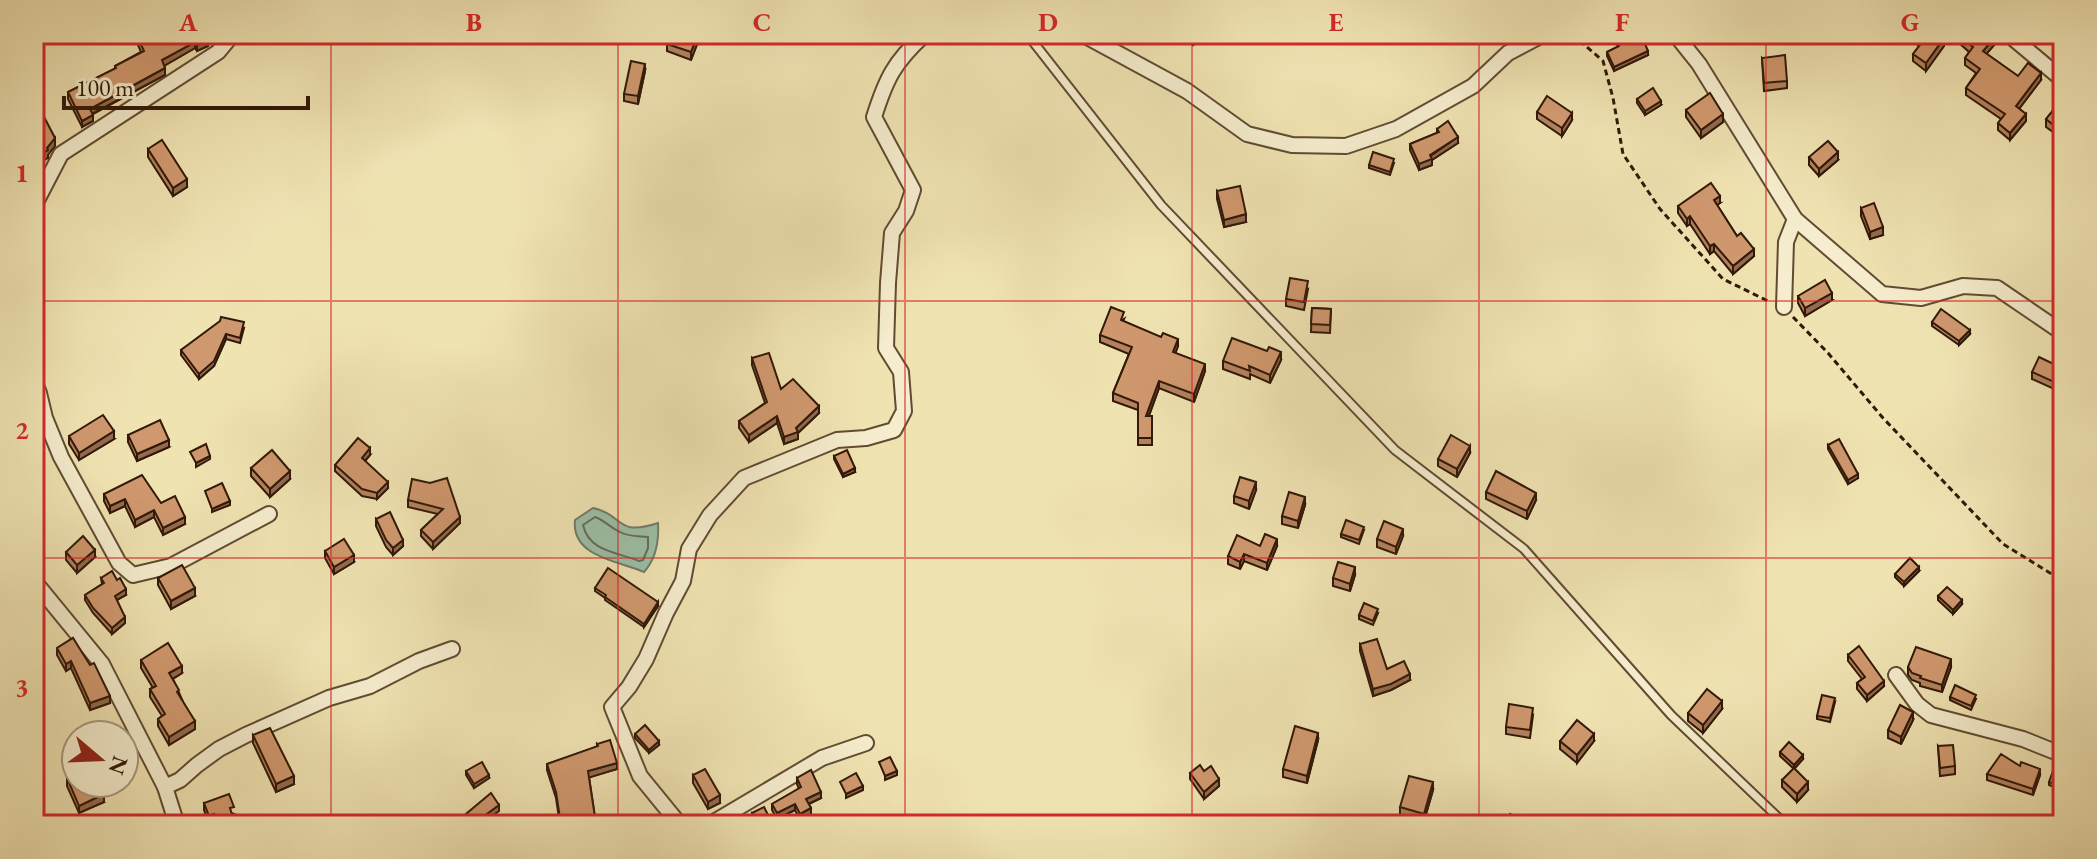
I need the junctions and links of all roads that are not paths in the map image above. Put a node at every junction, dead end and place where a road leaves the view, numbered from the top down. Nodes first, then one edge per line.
1 (233, 34) edge
2 (925, 34) edge
3 (1027, 34) edge
4 (1082, 34) edge
5 (1544, 34) edge
6 (1675, 34) edge
7 (2008, 34) edge
8 (2063, 80) edge
9 (34, 206) edge
10 (1795, 219) junction
11 (1784, 307) road end
12 (2063, 333) edge
13 (34, 381) edge
14 (269, 514) dead end
15 (34, 581) edge
16 (452, 649) dead end
17 (1896, 675) dead end
18 (866, 743) dead end
19 (2063, 755) edge
20 (165, 787) junction
21 (177, 825) edge
22 (680, 825) edge
23 (709, 825) edge
24 (1786, 825) edge

1 - 9 street
2 - 22 street
3 - 24 lane
4 - 5 street
6 - 10 street
7 - 8 street
10 - 11 street
10 - 12 street
13 - 14 street
15 - 20 street
16 - 20 street
17 - 19 street
18 - 23 street
20 - 21 street

